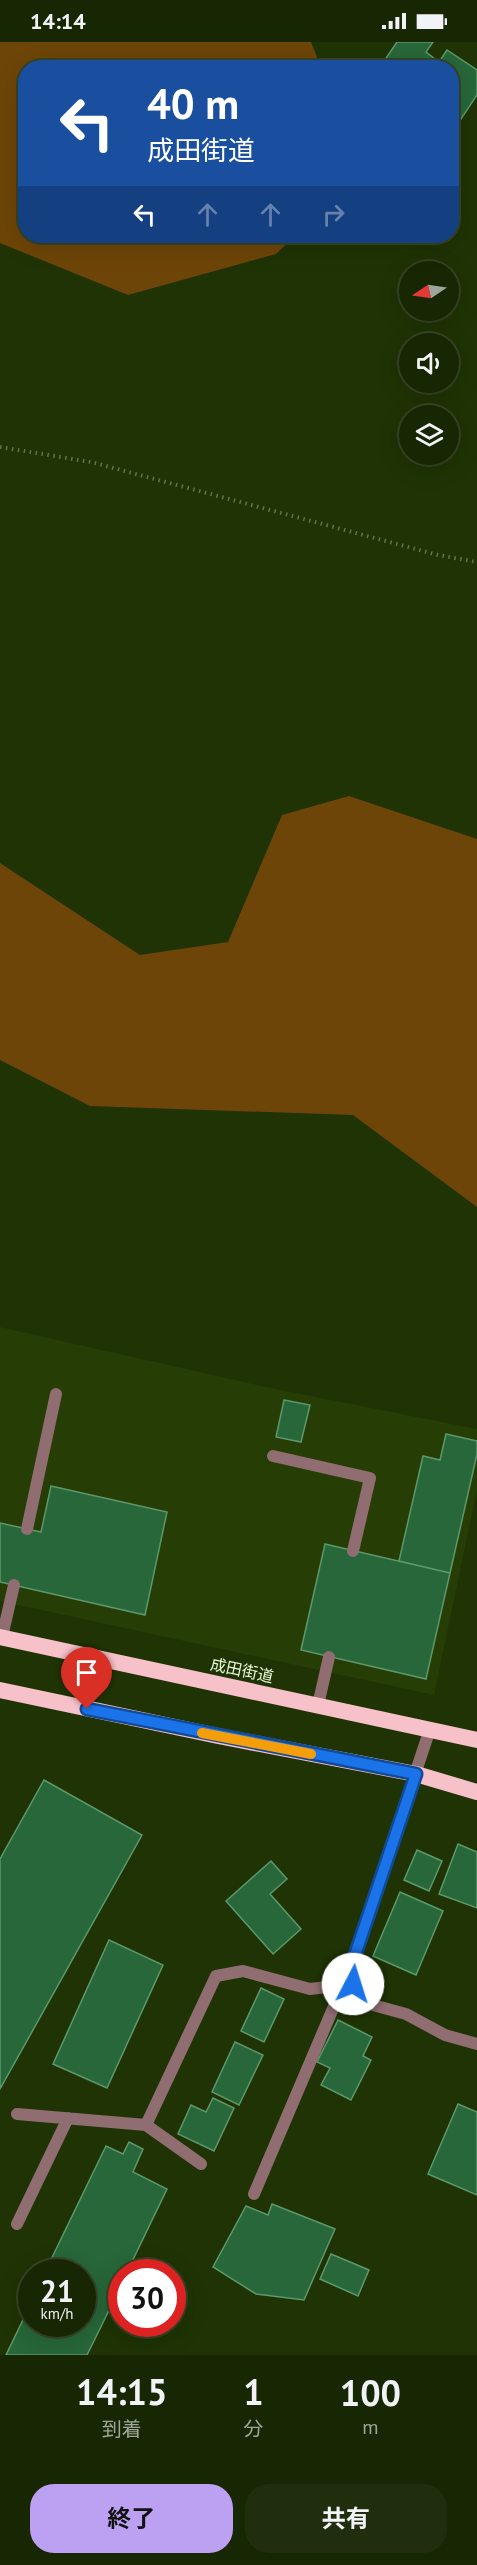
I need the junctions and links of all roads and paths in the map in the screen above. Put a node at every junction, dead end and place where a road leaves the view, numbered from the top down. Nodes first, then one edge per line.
1 (0, 447) edge
2 (477, 562) edge
3 (56, 1394) dead end
4 (273, 1456) dead end
5 (27, 1529) dead end
6 (353, 1551) dead end
7 (14, 1586) dead end
8 (1, 1637) edge
9 (329, 1657) dead end
10 (0, 1690) edge
11 (318, 1705) junction
12 (430, 1729) junction
13 (477, 1740) edge
14 (416, 1774) junction
15 (477, 1792) edge
16 (348, 1985) junction
17 (477, 2044) edge
18 (17, 2114) dead end
19 (68, 2118) junction
20 (146, 2125) junction
21 (201, 2164) dead end
22 (254, 2194) dead end
23 (17, 2224) dead end

1 - 2 path
3 - 5 street
4 - 6 street
7 - 8 street
8 - 11 highway, 成田街道
9 - 11 street
10 - 14 highway
11 - 12 highway, 成田街道
12 - 13 highway, 成田街道
12 - 14 street
14 - 15 highway
14 - 16 street
16 - 17 street
16 - 20 street
16 - 22 street
18 - 19 street
19 - 20 street
19 - 23 street
20 - 21 street

